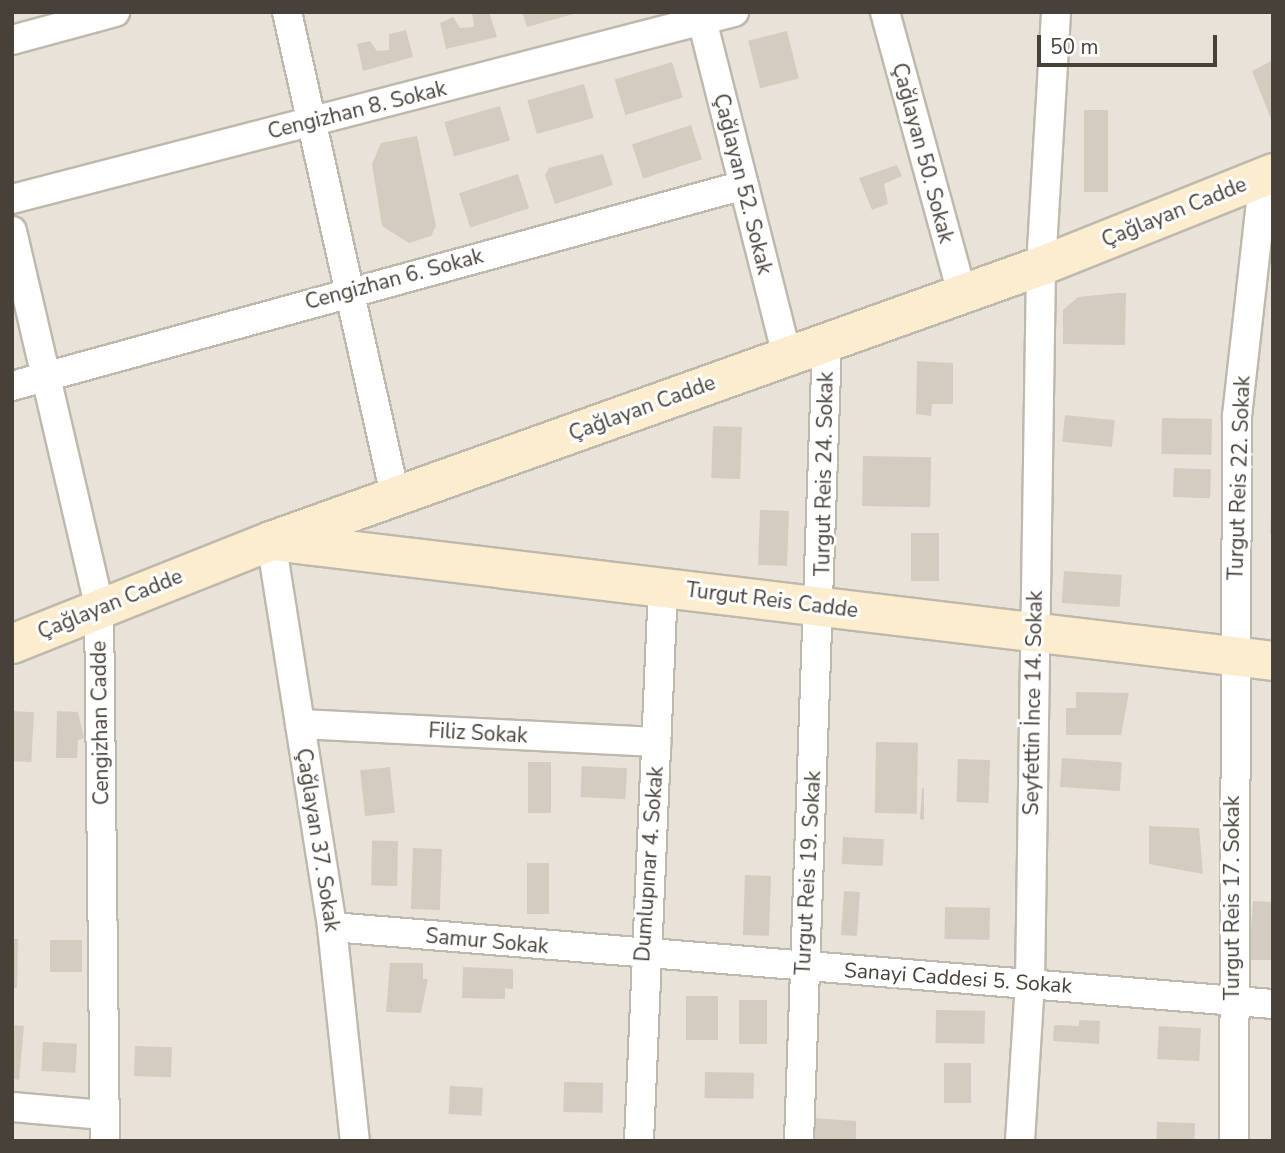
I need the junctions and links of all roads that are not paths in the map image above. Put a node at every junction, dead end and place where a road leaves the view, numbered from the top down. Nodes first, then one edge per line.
1 (115, 12) edge
2 (286, 12) edge
3 (734, 12) edge
4 (885, 12) edge
5 (1056, 12) edge
6 (702, 18) edge
7 (12, 40) edge
8 (311, 121) junction
9 (1268, 174) edge
10 (744, 185) junction
11 (12, 199) edge
12 (12, 231) edge
13 (1041, 266) junction
14 (349, 291) junction
15 (962, 294) junction
16 (827, 343) junction
17 (787, 356) junction
18 (46, 377) junction
19 (12, 387) edge
20 (395, 496) junction
21 (271, 541) junction
22 (663, 587) junction
23 (99, 606) junction
24 (821, 606) junction
25 (1033, 631) junction
26 (12, 644) edge
27 (1234, 655) junction
28 (1273, 661) edge
29 (300, 724) junction
30 (657, 742) junction
31 (332, 927) junction
32 (643, 954) junction
33 (803, 967) junction
34 (1030, 983) junction
35 (1231, 1002) junction
36 (1273, 1004) edge
37 (12, 1107) edge
38 (105, 1128) edge
39 (355, 1141) edge
40 (639, 1141) edge
41 (799, 1141) edge
42 (1020, 1141) edge
43 (1234, 1141) edge

1 - 7 street
2 - 8 street
3 - 6 street, Cengizhan 8. Sokak
4 - 15 street, Çağlayan 50. Sokak
5 - 13 street, Seyfettin İnce 14. Sokak
6 - 8 street, Cengizhan 8. Sokak
6 - 10 street, Çağlayan 52. Sokak
8 - 11 street, Cengizhan 8. Sokak
8 - 14 street
9 - 13 street, Çağlayan Cadde
9 - 27 street, Turgut Reis 22. Sokak
10 - 14 street, Cengizhan 6. Sokak
10 - 17 street, Çağlayan 52. Sokak
12 - 18 street, Cengizhan Cadde
13 - 15 street, Çağlayan Cadde
13 - 25 street, Seyfettin İnce 14. Sokak
14 - 18 street, Cengizhan 6. Sokak
14 - 20 street
15 - 16 street, Çağlayan Cadde
16 - 17 street, Çağlayan Cadde
16 - 24 street, Turgut Reis 24. Sokak
17 - 20 street, Çağlayan Cadde
18 - 19 street, Cengizhan 6. Sokak
18 - 23 street, Cengizhan Cadde
20 - 21 street, Çağlayan Cadde
21 - 22 street, Turgut Reis Cadde
21 - 23 street, Çağlayan Cadde
21 - 29 street, Çağlayan 37. Sokak
22 - 24 street, Turgut Reis Cadde
22 - 30 street, Dumlupınar 4. Sokak
23 - 26 street, Çağlayan Cadde
23 - 38 street, Cengizhan Cadde
24 - 25 street, Turgut Reis Cadde
24 - 33 street, Turgut Reis 19. Sokak
25 - 27 street, Turgut Reis Cadde
25 - 34 street, Seyfettin İnce 14. Sokak
27 - 28 street, Turgut Reis Cadde
27 - 35 street, Turgut Reis 17. Sokak
29 - 30 street, Filiz Sokak
29 - 31 street, Çağlayan 37. Sokak
30 - 32 street, Dumlupınar 4. Sokak
31 - 32 street, Samur Sokak
31 - 39 street, Çağlayan 37. Sokak
32 - 33 street, Sanayi Caddesi 5. Sokak
32 - 40 street, Dumlupınar 4. Sokak
33 - 34 street, Sanayi Caddesi 5. Sokak
33 - 41 street, Turgut Reis 19. Sokak
34 - 35 street, Sanayi Caddesi 5. Sokak
34 - 42 street, Seyfettin İnce 14. Sokak
35 - 36 street, Sanayi Caddesi 5. Sokak
35 - 43 street, Turgut Reis 17. Sokak
37 - 38 street

